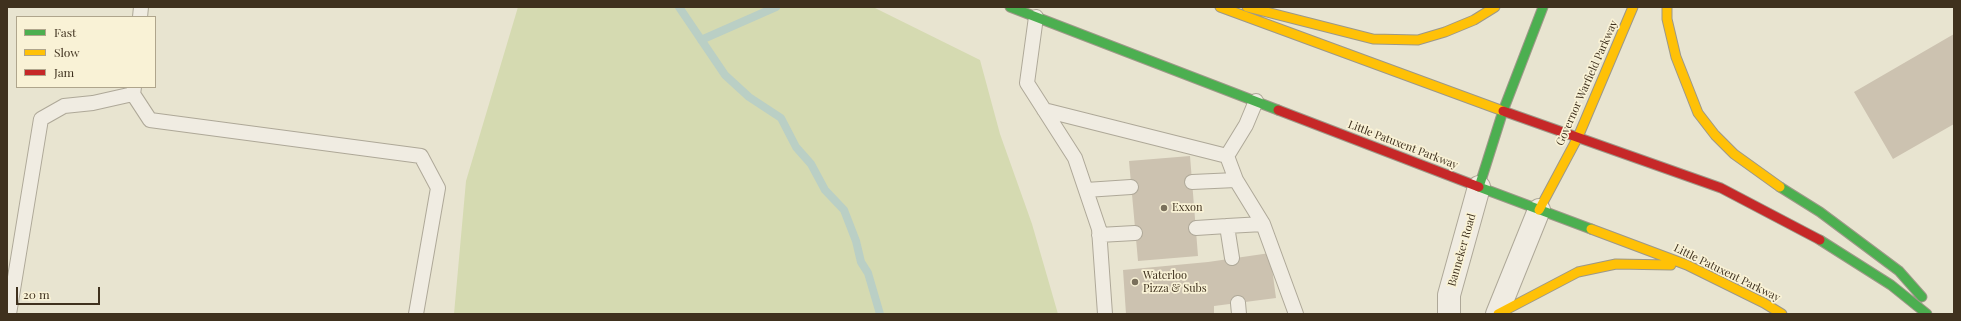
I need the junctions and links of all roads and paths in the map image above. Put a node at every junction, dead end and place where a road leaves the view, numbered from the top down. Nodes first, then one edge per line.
1 (1010, 7) edge
2 (1220, 7) edge
3 (1247, 7) edge
4 (1495, 7) edge
5 (1544, 7) edge
6 (1633, 7) edge
7 (1667, 7) edge
8 (1036, 17) junction
9 (133, 91) edge
10 (1256, 102) junction
11 (1044, 110) junction
12 (1503, 111) junction
13 (1578, 137) junction
14 (1227, 156) junction
15 (1236, 180) junction
16 (1192, 182) dead end
17 (1479, 186) junction
18 (1131, 188) dead end
19 (1086, 190) junction
20 (1538, 210) junction
21 (1263, 224) junction
22 (1226, 226) junction
23 (1196, 228) dead end
24 (1135, 233) dead end
25 (1099, 235) junction
26 (1232, 258) dead end
27 (1687, 265) junction
28 (9, 314) edge
29 (416, 314) edge
30 (1105, 314) edge
31 (1296, 314) edge
32 (1449, 314) edge
33 (1497, 314) edge
34 (1782, 314) edge
35 (1927, 314) edge
36 (1938, 314) edge

1 - 8 main road, Little Patuxent Parkway
2 - 12 main road
3 - 4 main road
5 - 12 main road
6 - 13 main road, Governor Warfield Parkway
7 - 36 main road
8 - 10 main road, Little Patuxent Parkway
8 - 11 lane
9 - 28 lane
9 - 29 lane
10 - 14 lane
10 - 17 main road, Little Patuxent Parkway
11 - 14 lane
11 - 19 lane
12 - 13 main road
12 - 17 main road
13 - 20 main road, Governor Warfield Parkway
13 - 35 main road
14 - 15 lane
15 - 16 lane
15 - 21 lane
17 - 20 main road, Little Patuxent Parkway
17 - 32 street, Banneker Road
18 - 19 lane
19 - 25 lane
20 - 27 main road, Little Patuxent Parkway
20 - 33 street
21 - 22 lane
21 - 31 lane
22 - 23 lane
22 - 26 lane
24 - 25 lane
25 - 30 lane
27 - 33 main road
27 - 34 main road, Little Patuxent Parkway

